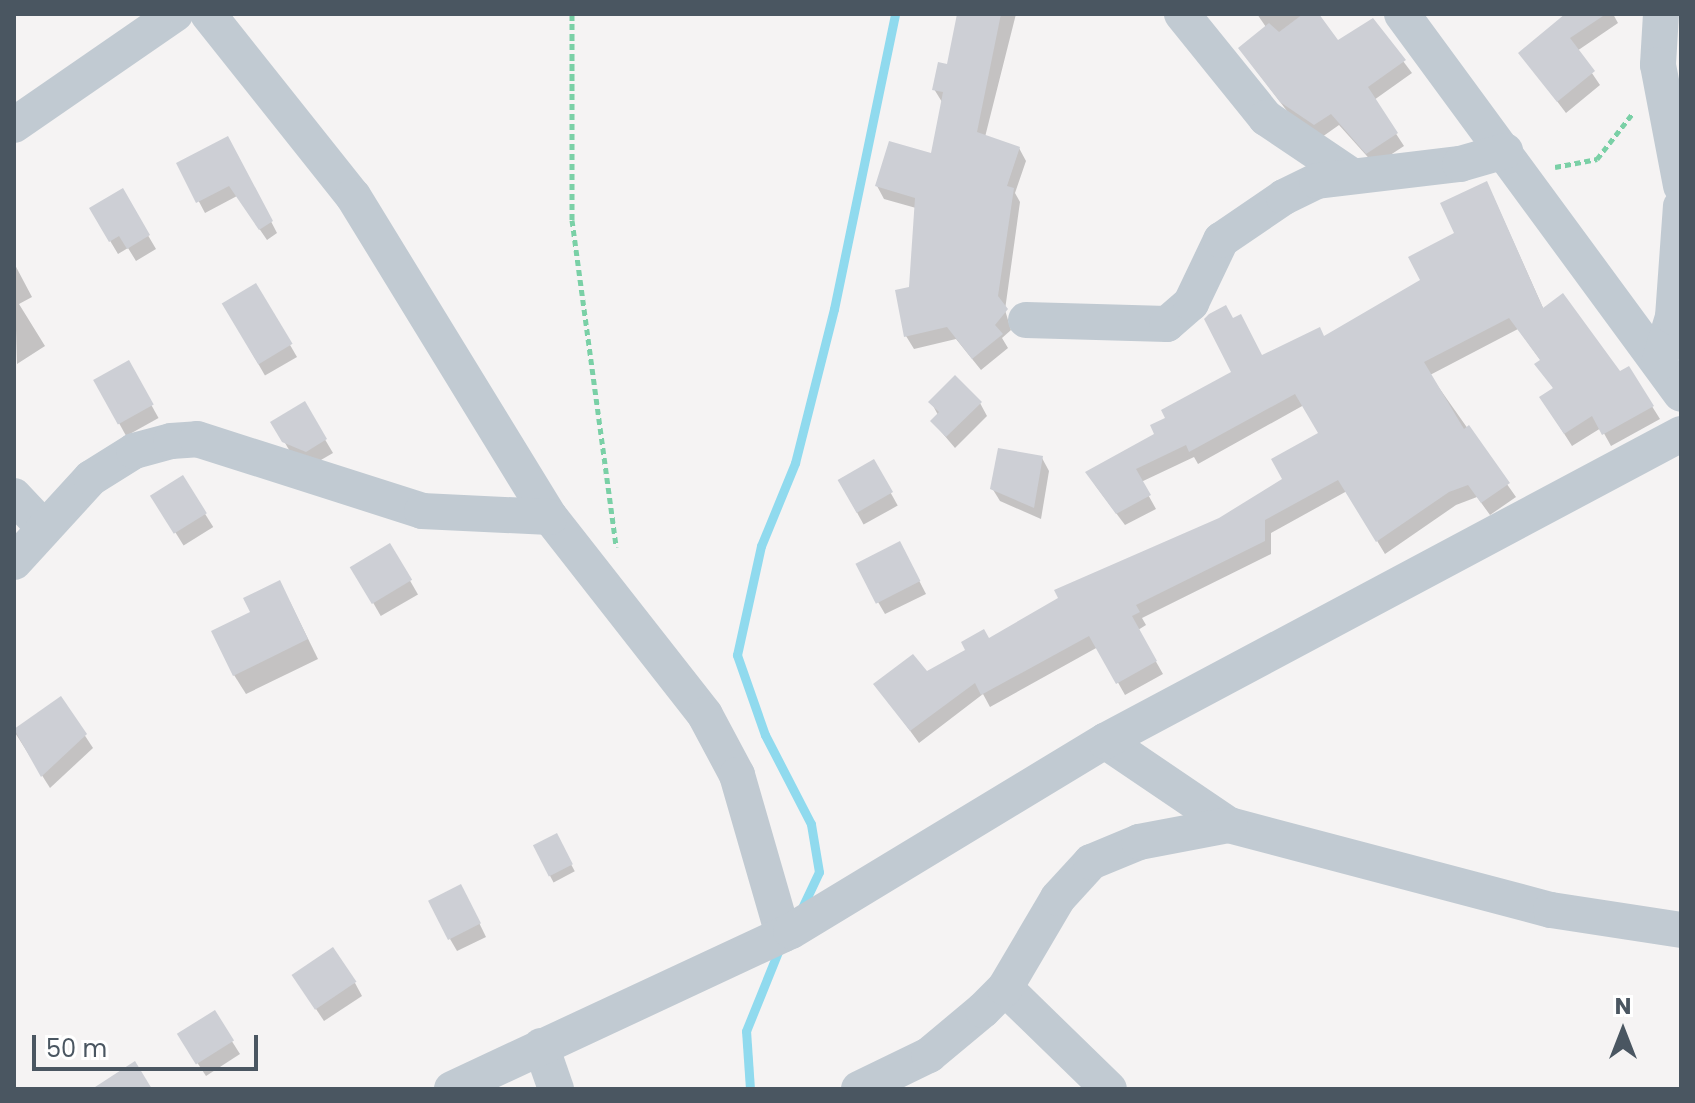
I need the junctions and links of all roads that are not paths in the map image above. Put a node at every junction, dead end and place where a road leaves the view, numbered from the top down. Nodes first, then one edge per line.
1 (175, 14) edge
2 (208, 14) edge
3 (1182, 14) edge
4 (1402, 14) edge
5 (1661, 14) edge
6 (14, 125) edge
7 (1514, 164) junction
8 (1349, 174) junction
9 (1681, 186) edge
10 (1681, 206) edge
11 (1026, 320) dead end
12 (1659, 363) junction
13 (1681, 394) edge
14 (1681, 434) edge
15 (14, 496) edge
16 (550, 517) junction
17 (44, 528) junction
18 (14, 562) edge
19 (1105, 741) junction
20 (1229, 825) junction
21 (1681, 930) edge
22 (777, 937) junction
23 (1005, 988) junction
24 (541, 1046) junction
25 (452, 1089) edge
26 (556, 1089) edge
27 (859, 1089) edge
28 (1109, 1089) edge

1 - 6 street
2 - 16 street
3 - 8 street
4 - 7 street
5 - 9 street
7 - 8 street
7 - 12 street
8 - 11 street
10 - 12 street
12 - 13 street
14 - 19 street
15 - 17 street
16 - 17 street
16 - 22 street
17 - 18 street
19 - 20 street
19 - 22 street
20 - 21 street
20 - 23 street
22 - 24 street
23 - 27 street
23 - 28 street
24 - 25 street
24 - 26 street

